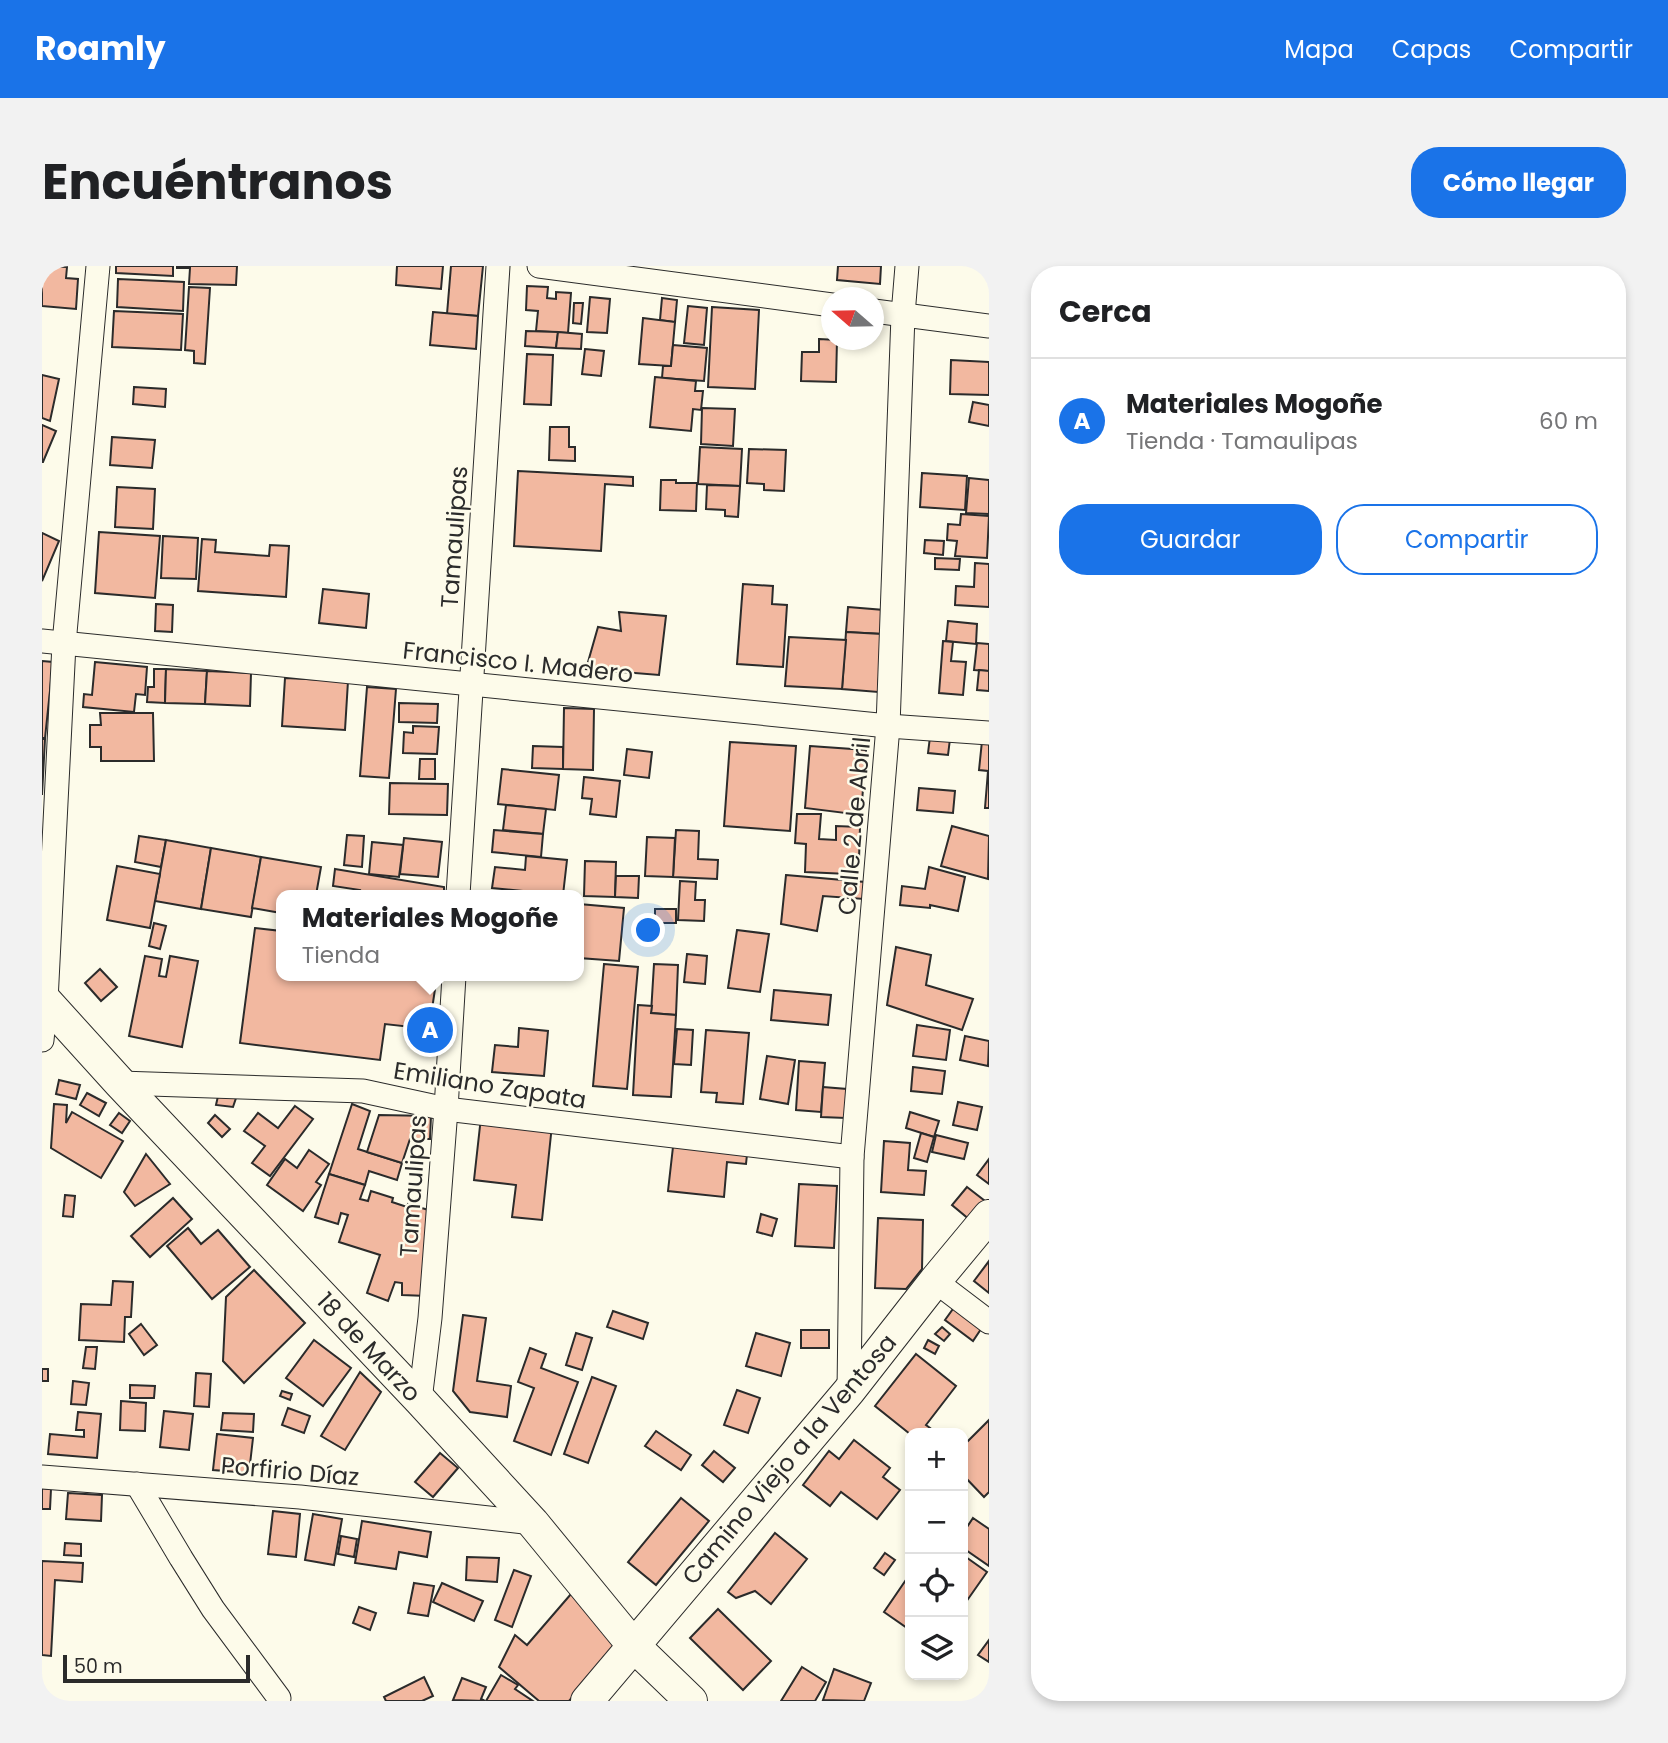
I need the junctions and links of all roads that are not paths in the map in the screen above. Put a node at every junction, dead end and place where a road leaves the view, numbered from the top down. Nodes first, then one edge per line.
1 (98, 266) edge
2 (498, 266) edge
3 (538, 266) edge
4 (907, 266) edge
5 (821, 305) edge
6 (884, 312) edge
7 (903, 315) junction
8 (989, 326) edge
9 (53, 643) edge
10 (471, 683) junction
11 (888, 726) junction
12 (989, 733) edge
13 (458, 890) edge
14 (454, 981) edge
15 (44, 999) edge
16 (42, 1040) edge
17 (120, 1083) junction
18 (446, 1110) junction
19 (852, 1157) junction
20 (989, 1216) edge
21 (935, 1281) junction
22 (989, 1322) edge
23 (849, 1391) junction
24 (420, 1400) junction
25 (42, 1477) edge
26 (137, 1484) junction
27 (533, 1523) junction
28 (633, 1645) junction
29 (279, 1698) dead end
30 (587, 1701) edge
31 (691, 1701) edge

1 - 9 street
2 - 10 street, Tamaulipas
3 - 5 street
4 - 7 street, Calle 2 de Abril
6 - 7 street
7 - 8 street
7 - 11 street, Calle 2 de Abril
9 - 10 street, Francisco I. Madero
9 - 15 street
10 - 11 street, Francisco I. Madero
10 - 13 street, Tamaulipas
11 - 12 street, Francisco I. Madero
11 - 19 street, Calle 2 de Abril
14 - 18 street, Tamaulipas
15 - 16 street
15 - 17 main road, 18 de Marzo
17 - 18 street, Emiliano Zapata
17 - 24 main road, 18 de Marzo
18 - 19 street, Emiliano Zapata
18 - 24 street, Tamaulipas
19 - 23 street, Calle 2 de Abril
20 - 21 main road, Camino Viejo a la Ventosa
21 - 22 street
21 - 23 main road, Camino Viejo a la Ventosa
23 - 28 main road, Camino Viejo a la Ventosa
24 - 27 main road, 18 de Marzo
25 - 26 street, Porfirio Díaz
26 - 27 street, Porfirio Díaz
26 - 29 street
27 - 28 main road, 18 de Marzo
28 - 30 main road, Camino Viejo a la Ventosa
28 - 31 main road, 18 de Marzo

